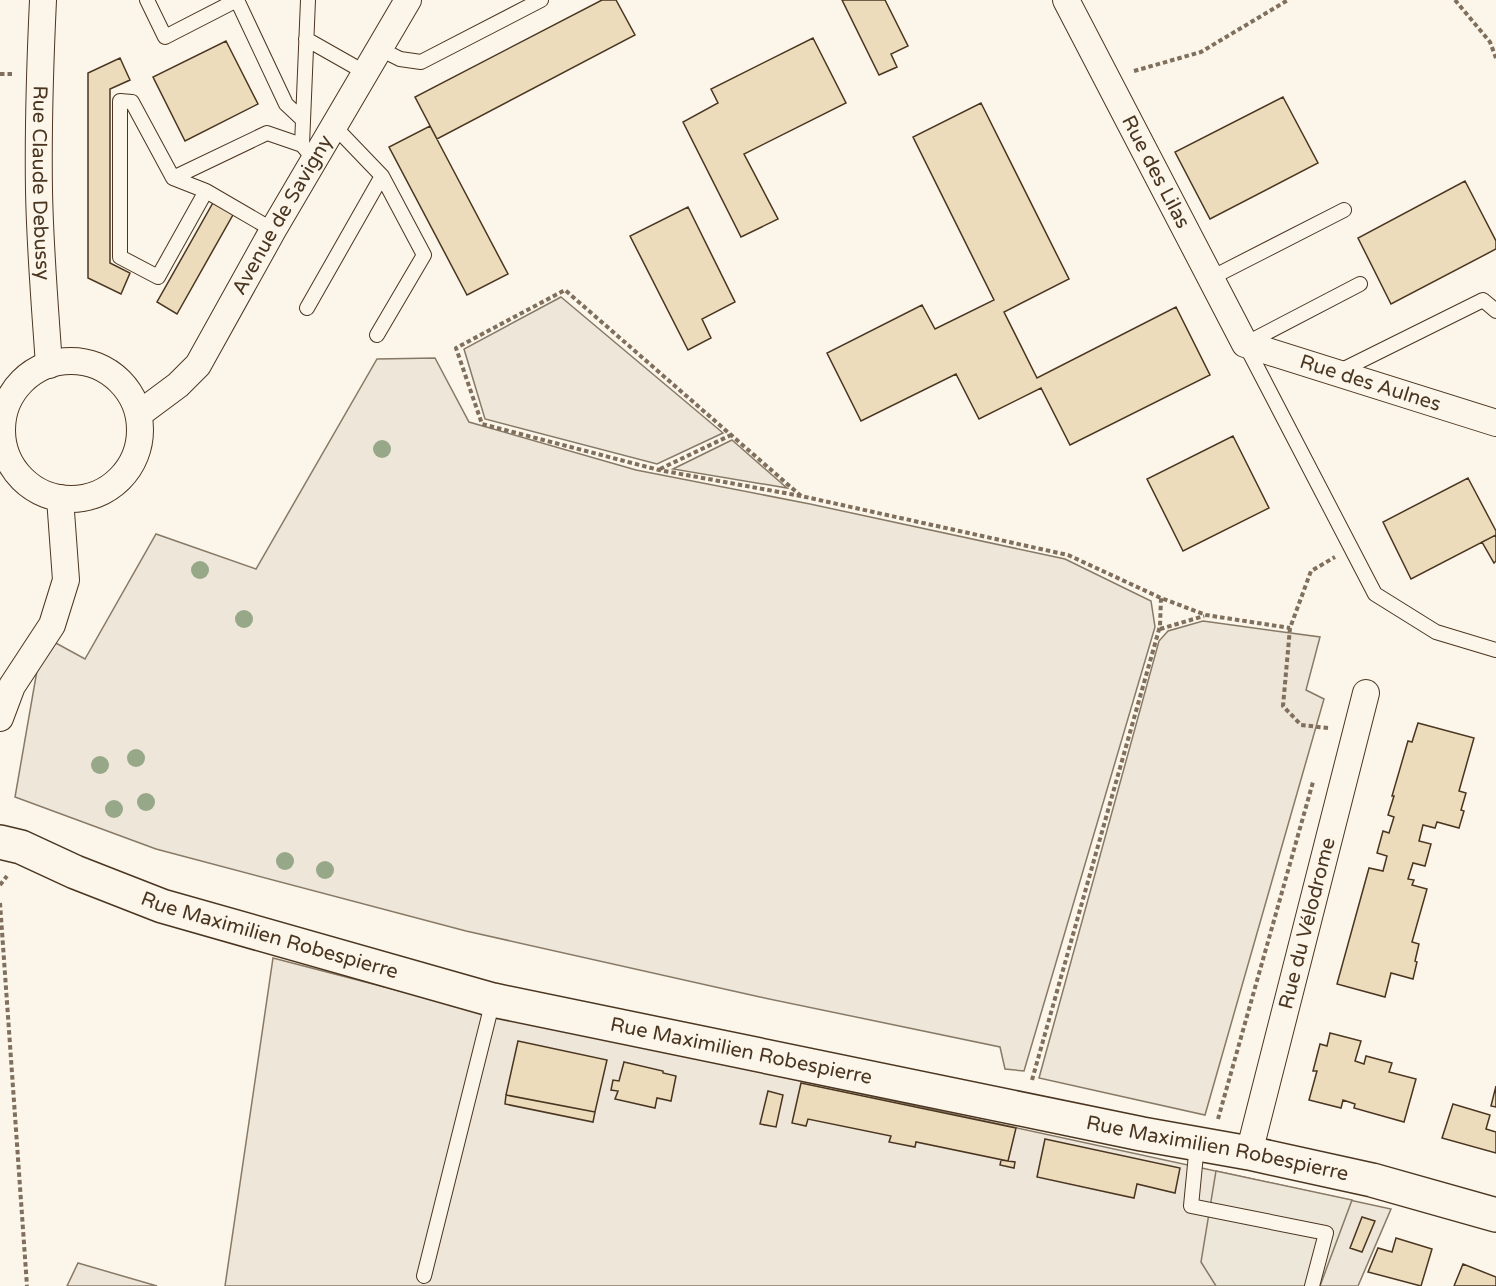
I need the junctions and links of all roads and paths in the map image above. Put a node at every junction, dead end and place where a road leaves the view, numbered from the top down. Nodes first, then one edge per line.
1 (43, 0) edge
2 (147, 0) edge
3 (237, 0) edge
4 (308, 0) edge
5 (408, 0) edge
6 (541, 0) edge
7 (1066, 0) edge
8 (1288, 0) edge
9 (1455, 0) edge
10 (306, 39) junction
11 (380, 49) junction
12 (1496, 58) edge
13 (366, 72) junction
14 (1107, 79) junction
15 (303, 120) junction
16 (334, 126) junction
17 (308, 152) junction
18 (382, 176) junction
19 (173, 178) junction
20 (206, 191) junction
21 (1344, 210) dead end
22 (273, 230) junction
23 (1211, 278) junction
24 (1360, 284) dead end
25 (307, 308) dead end
26 (1496, 311) edge
27 (377, 335) dead end
28 (1245, 344) junction
29 (49, 364) junction
30 (1338, 372) junction
31 (139, 414) junction
32 (1496, 423) edge
33 (731, 435) junction
34 (4, 458) edge
35 (659, 470) junction
36 (801, 496) junction
37 (60, 498) junction
38 (1351, 548) junction
39 (1161, 598) junction
40 (1206, 615) junction
41 (1290, 628) junction
42 (1159, 629) junction
43 (1496, 650) edge
44 (1364, 700) joint
45 (0, 718) edge
46 (1315, 773) dead end
47 (0, 842) edge
48 (0, 903) edge
49 (493, 1000) junction
50 (1023, 1109) junction
51 (1203, 1145) junction
52 (1249, 1153) junction
53 (1496, 1215) edge
54 (424, 1276) dead end
55 (27, 1286) edge
56 (1312, 1286) edge

1 - 29 street, Rue Claude Debussy
2 - 3 lane
3 - 15 lane
4 - 10 lane
5 - 11 street, Avenue de Savigny
6 - 11 lane
7 - 14 street, Rue des Lilas
8 - 14 path
9 - 12 path
10 - 13 lane
10 - 15 lane
11 - 13 street, Avenue de Savigny
13 - 16 street, Avenue de Savigny
14 - 23 street, Rue des Lilas
15 - 17 lane
16 - 17 street, Avenue de Savigny
16 - 18 lane
17 - 19 lane
17 - 22 street, Avenue de Savigny
18 - 25 lane
18 - 27 lane
19 - 20 lane
19 - 20 lane
20 - 22 lane
21 - 23 lane
22 - 31 street, Avenue de Savigny
23 - 28 street, Rue des Lilas
24 - 28 lane
26 - 30 lane
28 - 30 street, Rue des Aulnes
28 - 38 lane
29 - 31 street
29 - 34 street
30 - 32 street, Rue des Aulnes
31 - 37 street
33 - 35 path
33 - 35 path
33 - 36 path
34 - 37 street
35 - 36 path
36 - 39 path
37 - 45 street
38 - 41 path
38 - 43 lane
39 - 40 path
39 - 42 path
40 - 41 path
40 - 42 path
41 - 44 path
42 - 50 path
44 - 52 street, Rue du Vélodrome
46 - 51 path
47 - 49 street, Rue Maximilien Robespierre
48 - 55 path
49 - 50 street, Rue Maximilien Robespierre
49 - 54 lane
50 - 51 street, Rue Maximilien Robespierre
51 - 52 street, Rue Maximilien Robespierre
51 - 56 lane
52 - 53 street, Rue Maximilien Robespierre

